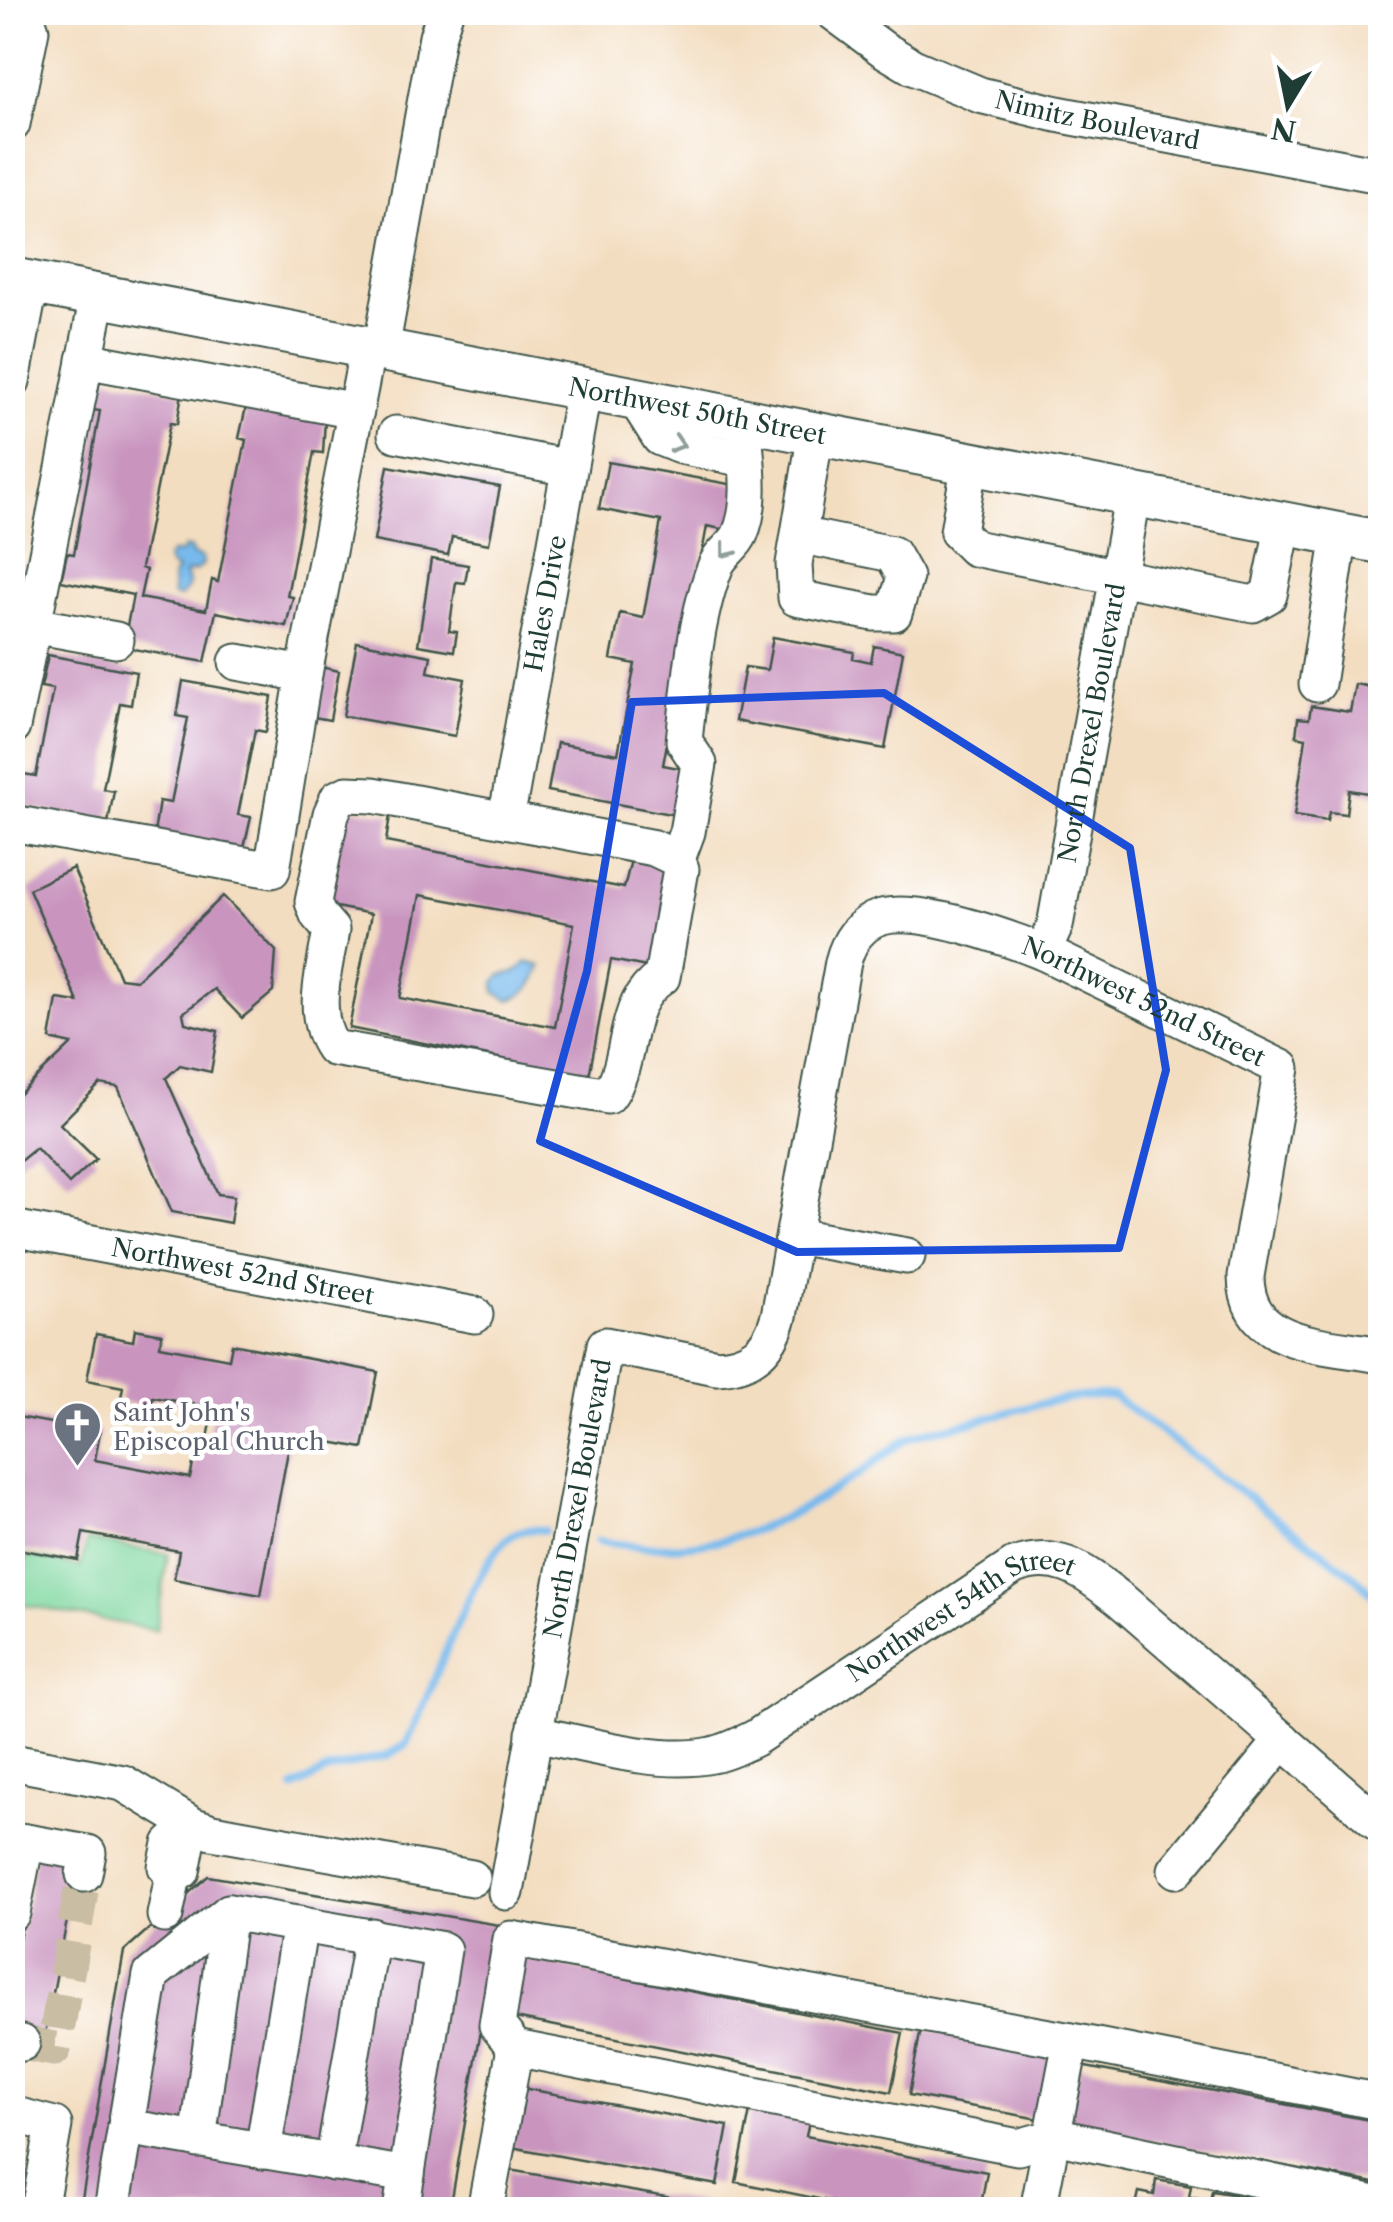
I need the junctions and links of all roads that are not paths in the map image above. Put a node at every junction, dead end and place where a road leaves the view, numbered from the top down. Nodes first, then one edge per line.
1 (25, 12) edge
2 (833, 12) edge
3 (439, 21) edge
4 (12, 124) edge
5 (1380, 175) edge
6 (22, 281) edge
7 (98, 296) junction
8 (375, 348) junction
9 (85, 360) junction
10 (12, 381) edge
11 (584, 387) junction
12 (356, 410) junction
13 (816, 432) junction
14 (396, 434) dead end
15 (744, 438) junction
16 (970, 461) junction
17 (569, 468) junction
18 (1133, 492) junction
19 (1284, 522) junction
20 (799, 535) dead end
21 (1360, 538) edge
22 (1115, 579) junction
23 (33, 626) junction
24 (116, 640) dead end
25 (236, 662) dead end
26 (304, 674) junction
27 (1317, 684) dead end
28 (12, 727) edge
29 (506, 820) junction
30 (12, 823) edge
31 (678, 858) junction
32 (862, 927) joint
33 (1043, 952) junction
34 (12, 1228) edge
35 (795, 1236) junction
36 (907, 1256) dead end
37 (476, 1315) dead end
38 (1380, 1355) edge
39 (534, 1734) junction
40 (1283, 1740) junction
41 (12, 1762) edge
42 (1380, 1825) edge
43 (181, 1828) junction
44 (19, 1841) edge
45 (1176, 1870) dead end
46 (84, 1874) dead end
47 (472, 1878) dead end
48 (506, 1892) dead end
49 (229, 1912) junction
50 (12, 1913) edge
51 (166, 1915) dead end
52 (300, 1924) junction
53 (372, 1936) junction
54 (1071, 2042) junction
55 (515, 2048) junction
56 (1380, 2102) edge
57 (12, 2114) edge
58 (126, 2127) junction
59 (1051, 2138) junction
60 (198, 2140) junction
61 (263, 2150) junction
62 (332, 2162) junction
63 (404, 2192) edge
64 (1380, 2205) edge
65 (38, 2210) edge
66 (112, 2210) edge
67 (485, 2210) edge
68 (1038, 2210) edge

1 - 4 street
2 - 5 street, Nimitz Boulevard
3 - 8 street
6 - 7 main road, Northwest 50th Street
6 - 10 street
7 - 8 main road, Northwest 50th Street
7 - 9 street
8 - 11 main road, Northwest 50th Street
8 - 12 street
9 - 12 street
9 - 23 street
11 - 15 main road, Northwest 50th Street
11 - 17 street, Hales Drive
12 - 26 street
13 - 15 main road, Northwest 50th Street
13 - 16 main road, Northwest 50th Street
13 - 20 street
14 - 17 street
15 -> 31 street
16 - 18 main road, Northwest 50th Street
16 - 22 street
17 - 29 street, Hales Drive
18 - 19 main road, Northwest 50th Street
18 - 22 street, North Drexel Boulevard
19 - 21 main road, Northwest 50th Street
19 - 22 street
21 - 27 street
22 - 33 street, North Drexel Boulevard
23 - 24 street
23 - 28 street
25 - 26 street
26 - 30 street
29 - 31 street
29 - 31 street
32 - 33 street, Northwest 52nd Street
32 - 35 street, North Drexel Boulevard
33 - 38 street, Northwest 52nd Street
34 - 37 street, Northwest 52nd Street
35 - 36 street
35 - 39 street, North Drexel Boulevard
39 - 40 street, Northwest 54th Street
39 - 48 street, North Drexel Boulevard
40 - 42 street, Northwest 54th Street
40 - 45 street
41 - 43 street
43 - 47 street
43 - 51 street
44 - 46 street
44 - 50 street
49 - 52 street
49 - 58 street
49 - 60 street
52 - 53 street
52 - 61 street
53 - 62 street
53 - 63 street
54 - 55 street
54 - 56 street
54 - 59 street
55 - 59 street
55 - 67 street
57 - 65 street
58 - 60 street
58 - 66 street
59 - 64 street
59 - 68 street
60 - 61 street
61 - 62 street
62 - 63 street

